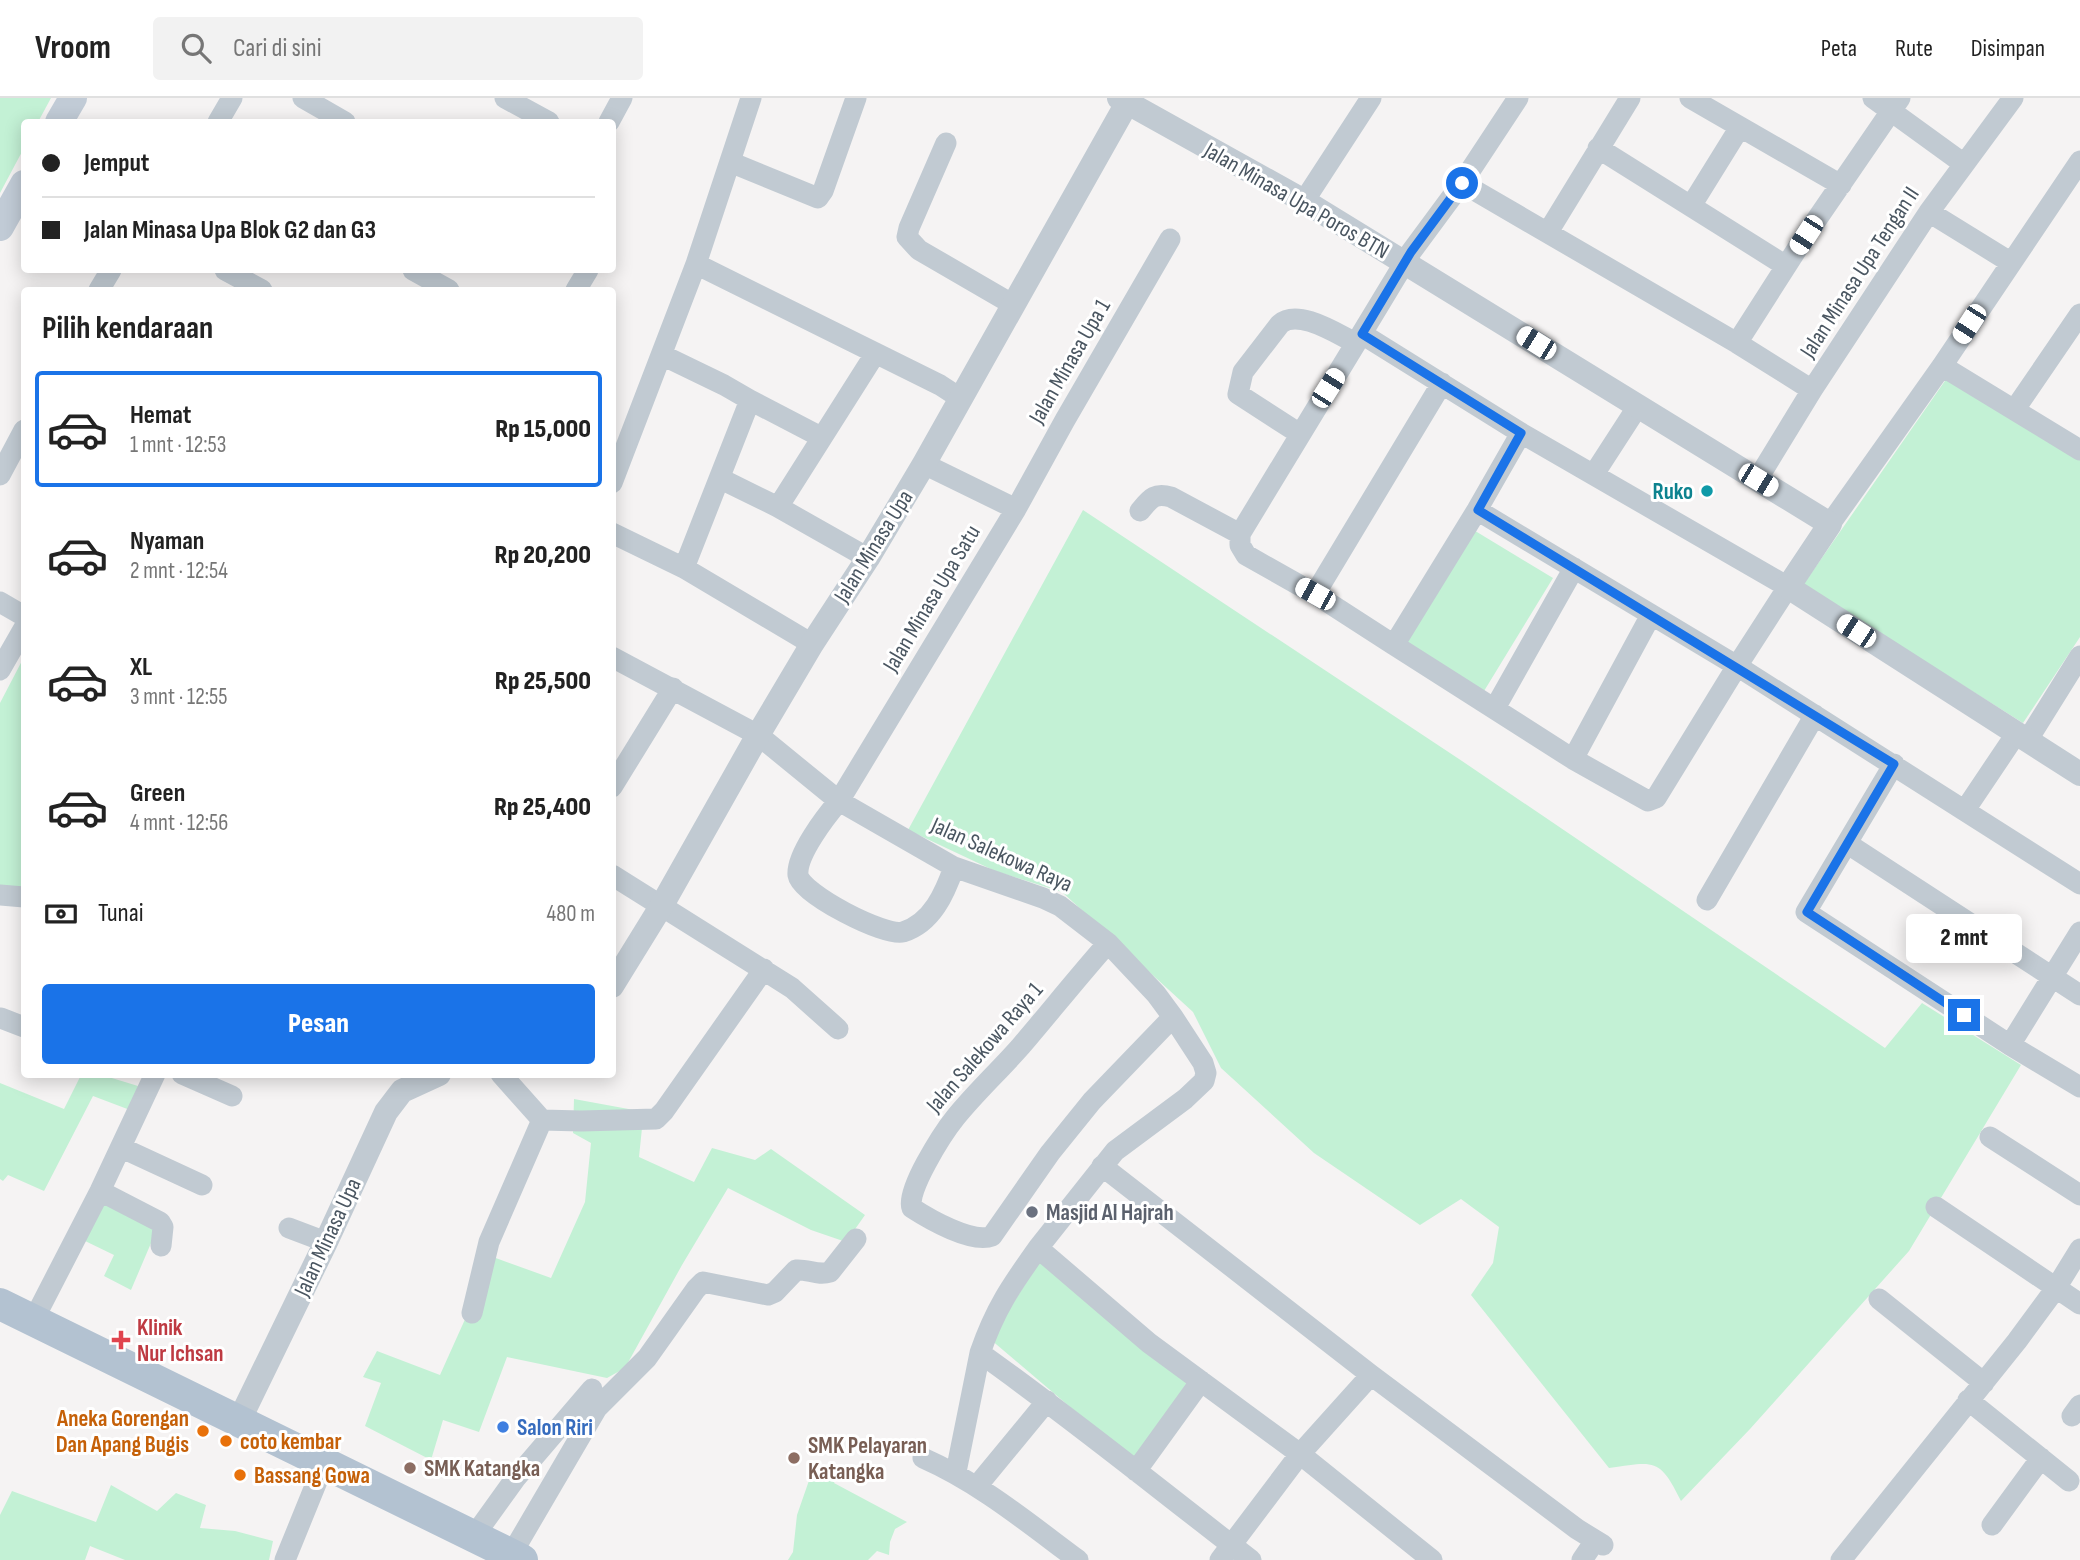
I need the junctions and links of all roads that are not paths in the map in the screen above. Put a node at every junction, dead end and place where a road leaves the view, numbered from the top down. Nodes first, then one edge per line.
1 (73, 98) edge
2 (232, 98) edge
3 (303, 98) edge
4 (505, 98) edge
5 (622, 98) edge
6 (751, 98) edge
7 (856, 98) edge
8 (1371, 98) edge
9 (1518, 98) edge
10 (1630, 98) edge
11 (1690, 98) edge
12 (1873, 98) edge
13 (2013, 98) edge
14 (1123, 100) edge
15 (1896, 104) edge
16 (62, 119) edge
17 (220, 119) edge
18 (340, 119) edge
19 (544, 119) edge
20 (611, 119) edge
21 (1740, 127) junction
22 (946, 143) dead end
23 (1598, 148) junction
24 (2080, 160) edge
25 (730, 162) junction
26 (1965, 164) junction
27 (1462, 183) junction
28 (1841, 185) junction
29 (21, 189) edge
30 (1304, 201) junction
31 (1691, 206) junction
32 (1929, 212) junction
33 (0, 227) edge
34 (1548, 232) junction
35 (1170, 239) dead end
36 (1405, 262) junction
37 (2010, 262) junction
38 (696, 264) junction
39 (1786, 266) junction
40 (231, 273) edge
41 (418, 273) edge
42 (256, 287) edge
43 (444, 287) edge
44 (1013, 304) junction
45 (2080, 314) edge
46 (1359, 339) junction
47 (1737, 343) junction
48 (875, 354) junction
49 (662, 355) junction
50 (1942, 366) junction
51 (1442, 383) junction
52 (1812, 390) junction
53 (960, 398) junction
54 (750, 400) junction
55 (1638, 406) junction
56 (2015, 408) junction
57 (1521, 433) junction
58 (1300, 434) junction
59 (821, 437) junction
60 (15, 444) edge
61 (2080, 450) edge
62 (924, 464) junction
63 (616, 474) edge
64 (1594, 474) junction
65 (0, 475) edge
66 (721, 479) junction
67 (1758, 480) junction
68 (778, 507) junction
69 (1016, 509) junction
70 (1478, 510) junction
71 (1140, 512) dead end
72 (1830, 524) junction
73 (1240, 534) junction
74 (616, 535) edge
75 (868, 558) junction
76 (684, 568) junction
77 (1574, 568) junction
78 (1788, 587) junction
79 (1315, 594) junction
80 (0, 602) edge
81 (21, 614) edge
82 (1651, 615) junction
83 (21, 633) edge
84 (812, 644) junction
85 (1394, 645) junction
86 (616, 659) edge
87 (2078, 662) edge
88 (1737, 666) junction
89 (0, 670) edge
90 (673, 688) junction
91 (1495, 708) junction
92 (1815, 715) junction
93 (758, 735) junction
94 (2022, 738) junction
95 (1573, 759) junction
96 (1894, 764) junction
97 (616, 773) edge
98 (2080, 774) edge
99 (839, 801) junction
100 (1965, 810) junction
101 (1848, 844) junction
102 (954, 867) junction
103 (616, 877) edge
104 (2080, 884) edge
105 (0, 895) edge
106 (21, 897) edge
107 (1707, 900) dead end
108 (662, 905) junction
109 (2080, 932) edge
110 (1108, 943) junction
111 (764, 969) junction
112 (2053, 979) junction
113 (616, 980) edge
114 (2080, 995) edge
115 (1173, 1017) junction
116 (1, 1018) edge
117 (21, 1026) edge
118 (838, 1029) dead end
119 (2010, 1045) junction
120 (153, 1078) edge
121 (191, 1078) edge
122 (423, 1078) edge
123 (505, 1078) edge
124 (402, 1083) edge
125 (2080, 1087) edge
126 (232, 1096) dead end
127 (542, 1120) junction
128 (1990, 1137) dead end
129 (121, 1148) junction
130 (1102, 1166) junction
131 (202, 1185) dead end
132 (100, 1191) junction
133 (2080, 1195) edge
134 (1936, 1207) dead end
135 (289, 1228) dead end
136 (856, 1239) dead end
137 (326, 1242) junction
138 (161, 1246) dead end
139 (1038, 1248) junction
140 (2080, 1249) edge
141 (2056, 1289) junction
142 (1879, 1299) dead end
143 (0, 1304) edge
144 (2080, 1304) edge
145 (472, 1313) dead end
146 (33, 1321) junction
147 (980, 1353) junction
148 (1371, 1375) junction
149 (1201, 1381) junction
150 (1984, 1383) junction
151 (592, 1389) dead end
152 (1968, 1400) junction
153 (1047, 1401) junction
154 (239, 1421) junction
155 (1300, 1454) junction
156 (923, 1458) dead end
157 (2040, 1458) junction
158 (324, 1464) junction
159 (1136, 1471) junction
160 (956, 1472) junction
161 (2070, 1481) dead end
162 (977, 1486) junction
163 (1992, 1525) dead end
164 (495, 1550) edge
165 (1226, 1553) edge
166 (285, 1560) edge
167 (1078, 1560) edge
168 (1251, 1560) edge
169 (1432, 1560) edge
170 (1582, 1560) edge
171 (1841, 1560) edge

1 - 16 main road
2 - 17 street
3 - 18 street
4 - 19 street
5 - 20 street
6 - 25 street
7 - 25 street
8 - 30 street
9 - 27 street
10 - 23 street
11 - 21 street
12 - 15 street
13 - 26 street, Jalan Minasa Upa Tengan II
14 - 30 street, Jalan Minasa Upa Poros BTN
14 - 44 street, Jalan Minasa Upa
15 - 26 street
15 - 28 street
21 - 28 street
21 - 31 street
22 - 44 street
23 - 31 street
23 - 34 street
24 - 37 street
25 - 38 street
26 - 32 street, Jalan Minasa Upa Tengan II
27 - 34 street
27 - 36 street
28 - 39 street
29 - 33 main road
30 - 36 street, Jalan Minasa Upa Poros BTN
31 - 39 street
32 - 37 street
32 - 52 street, Jalan Minasa Upa Tengan II
34 - 47 street
35 - 69 street, Jalan Minasa Upa 1
36 - 46 street
36 - 55 street, Jalan Minasa Upa Poros BTN
37 - 50 street
38 - 48 street
38 - 49 street
39 - 47 street
40 - 42 street
41 - 43 street
44 - 53 street, Jalan Minasa Upa
45 - 56 street
46 - 51 street
46 - 58 street
46 - 58 street
47 - 52 street
48 - 53 street
48 - 59 street
49 - 54 street
49 - 63 street
50 - 56 street
50 - 72 street
51 - 57 street
51 - 79 street
52 - 67 street, Jalan Minasa Upa Tengan II
53 - 62 street, Jalan Minasa Upa
54 - 59 street
54 - 66 street
55 - 64 street
55 - 67 street, Jalan Minasa Upa Poros BTN
56 - 61 street
57 - 64 street
57 - 70 street
58 - 73 street
59 - 68 street
60 - 65 street
62 - 69 street, Jalan Minasa Upa Satu
62 - 75 street, Jalan Minasa Upa
64 - 78 street
66 - 68 street
66 - 76 street
67 - 72 street, Jalan Minasa Upa Poros BTN
68 - 75 street
69 - 99 street, Jalan Minasa Upa Satu
70 - 77 street
70 - 85 street
71 - 73 street
72 - 78 street
73 - 79 street
74 - 76 street
75 - 84 street, Jalan Minasa Upa
76 - 84 street
77 - 82 street
77 - 91 street
78 - 88 street
78 - 94 street
79 - 85 street
80 - 81 street
82 - 88 street
82 - 95 street
83 - 89 street
84 - 93 street, Jalan Minasa Upa
85 - 91 street
86 - 90 street, Jalan Salekowa Raya
87 - 94 street
88 - 92 street
88 - 95 street
90 - 93 street, Jalan Salekowa Raya
90 - 97 street
91 - 95 street
92 - 96 street
92 - 107 street
93 - 99 street, Jalan Salekowa Raya
93 - 108 street, Jalan Minasa Upa
94 - 98 street
94 - 100 street
96 - 100 street
96 - 101 street
99 - 102 street, Jalan Salekowa Raya
99 - 102 street, Jalan Minasa Upa Satu
100 - 104 street
101 - 112 street
101 - 119 street
102 - 110 street, Jalan Salekowa Raya
103 - 108 street
105 - 106 street
108 - 111 street
108 - 113 street, Jalan Minasa Upa
109 - 112 street
110 - 115 street, Jalan Salekowa Raya
110 - 115 street, Jalan Salekowa Raya 1
111 - 118 street
111 - 127 street
112 - 114 street
112 - 119 street
115 - 130 street, Jalan Salekowa Raya
116 - 117 street
119 - 125 street
120 - 129 street
121 - 126 street
122 - 124 street, Jalan Minasa Upa
123 - 127 street
124 - 137 street, Jalan Minasa Upa
127 - 145 street
128 - 133 street
129 - 131 street
129 - 132 street
130 - 139 street
130 - 148 street
132 - 138 street
132 - 146 street
134 - 141 street
135 - 137 street
136 - 164 street
137 - 154 street, Jalan Minasa Upa
139 - 147 street
139 - 149 street
140 - 141 street
141 - 144 street
141 - 150 street
142 - 150 street
143 - 146 main road
146 - 154 main road
147 - 153 street
147 - 160 street
148 - 155 street
148 - 170 street
149 - 155 street
149 - 159 street
150 - 152 street
151 - 164 street
152 - 157 street
152 - 171 street
153 - 159 street
153 - 162 street
154 - 158 main road
155 - 165 street
155 - 169 street
156 - 160 street
157 - 161 street
157 - 163 street
158 - 164 main road
158 - 166 street
159 - 165 street
160 - 162 street
162 - 167 street
165 - 168 street

